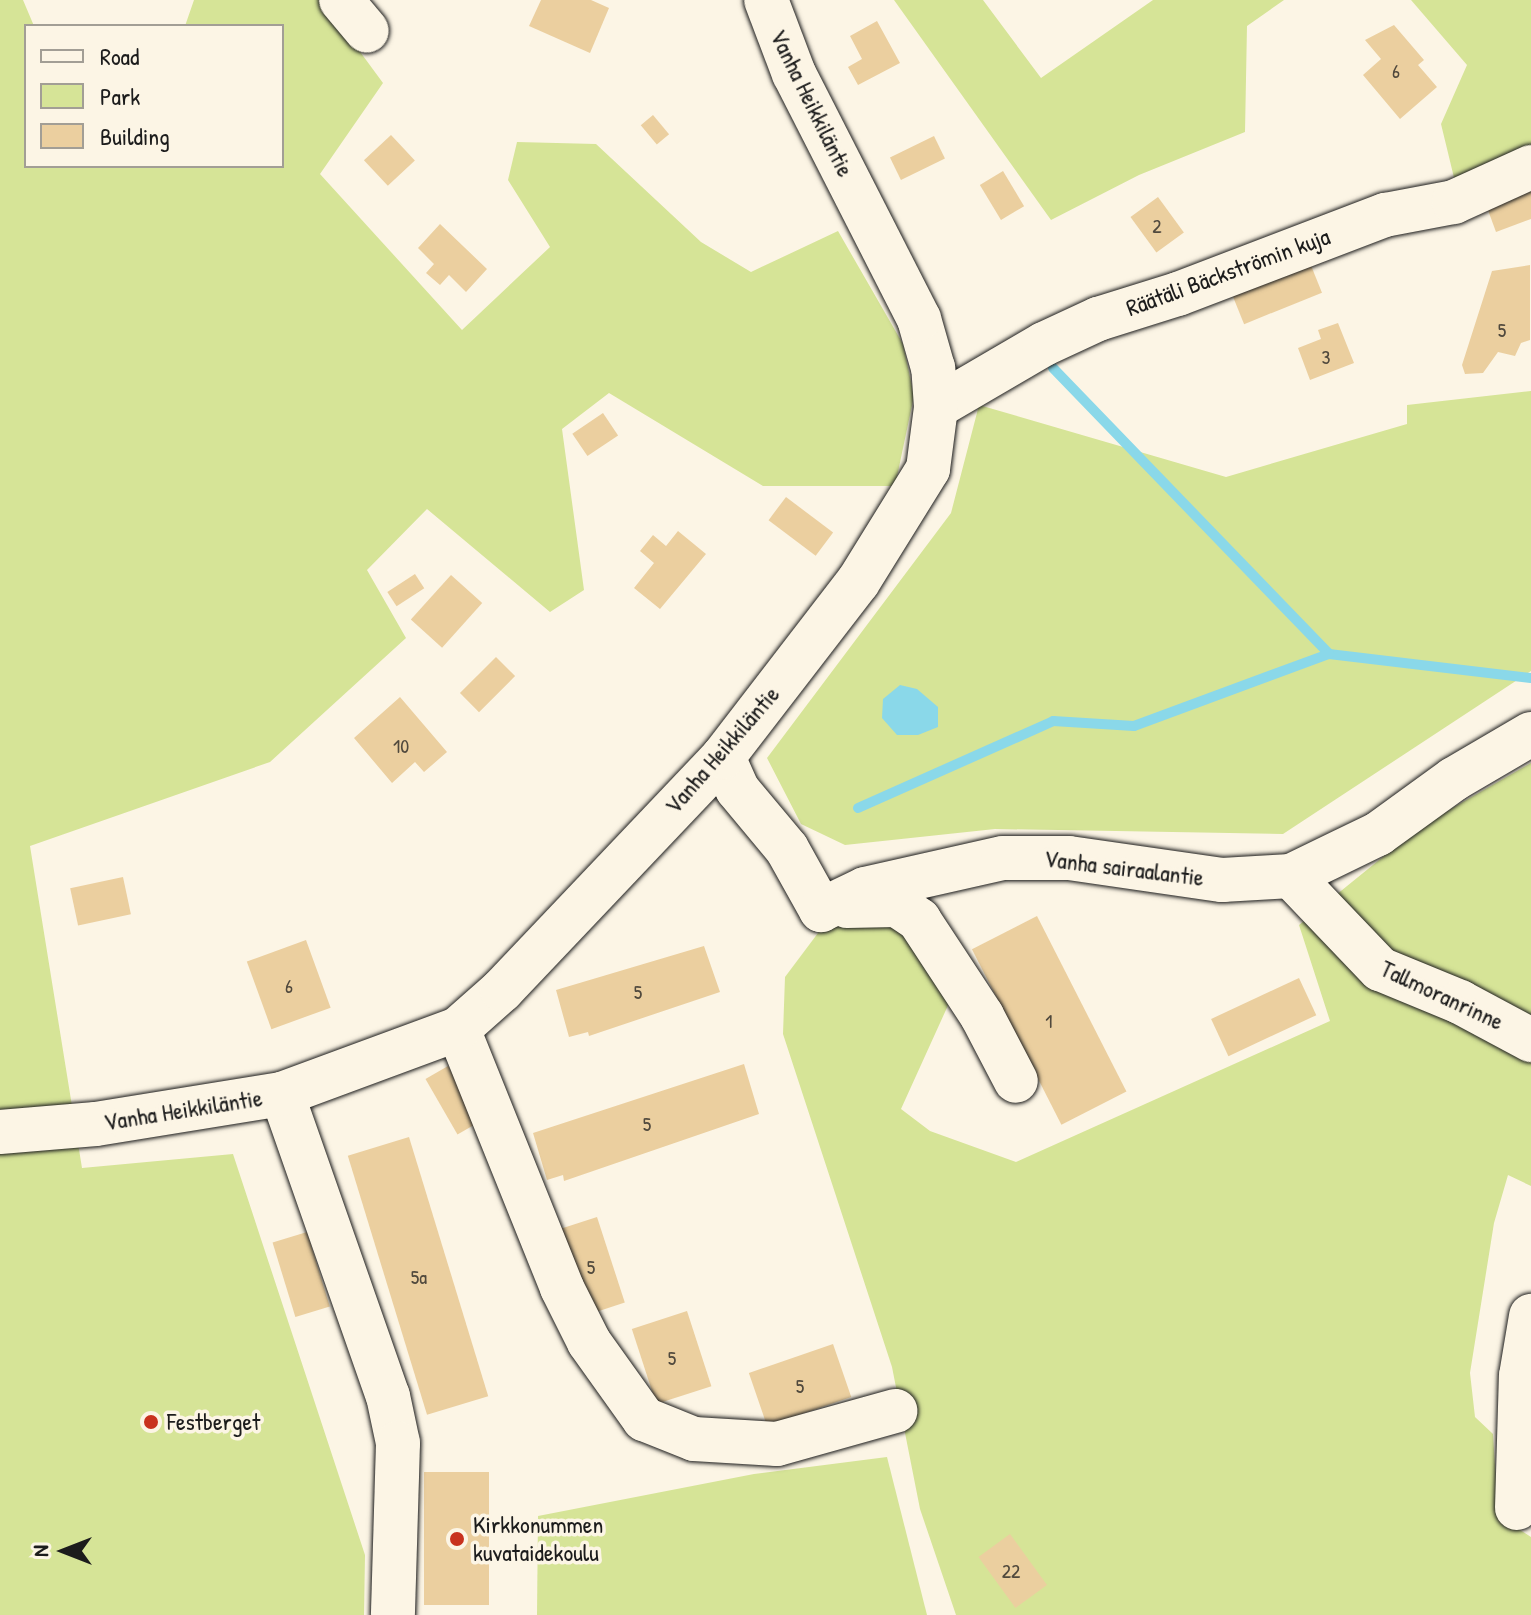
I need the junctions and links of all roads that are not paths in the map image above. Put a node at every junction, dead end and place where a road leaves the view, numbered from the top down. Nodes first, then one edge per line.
1 (766, 0) edge
2 (1531, 167) edge
3 (936, 407) junction
4 (1531, 734) edge
5 (723, 757) junction
6 (1291, 876) junction
7 (821, 910) junction
8 (458, 1029) junction
9 (1531, 1040) edge
10 (1016, 1081) dead end
11 (282, 1094) junction
12 (0, 1132) edge
13 (1531, 1316) edge
14 (895, 1411) dead end
15 (1517, 1508) dead end
16 (393, 1615) edge

1 - 3 street, Vanha Heikkiläntie
2 - 3 street, Räätäli Bäckströmin kuja
3 - 5 street, Vanha Heikkiläntie
4 - 6 street, Vanha sairaalantie
5 - 7 street
5 - 8 street, Vanha Heikkiläntie
6 - 7 street, Vanha sairaalantie
6 - 9 street, Tallmoranrinne
7 - 10 street
8 - 11 street, Vanha Heikkiläntie
8 - 14 street
11 - 12 street, Vanha Heikkiläntie
11 - 16 street
13 - 15 street

